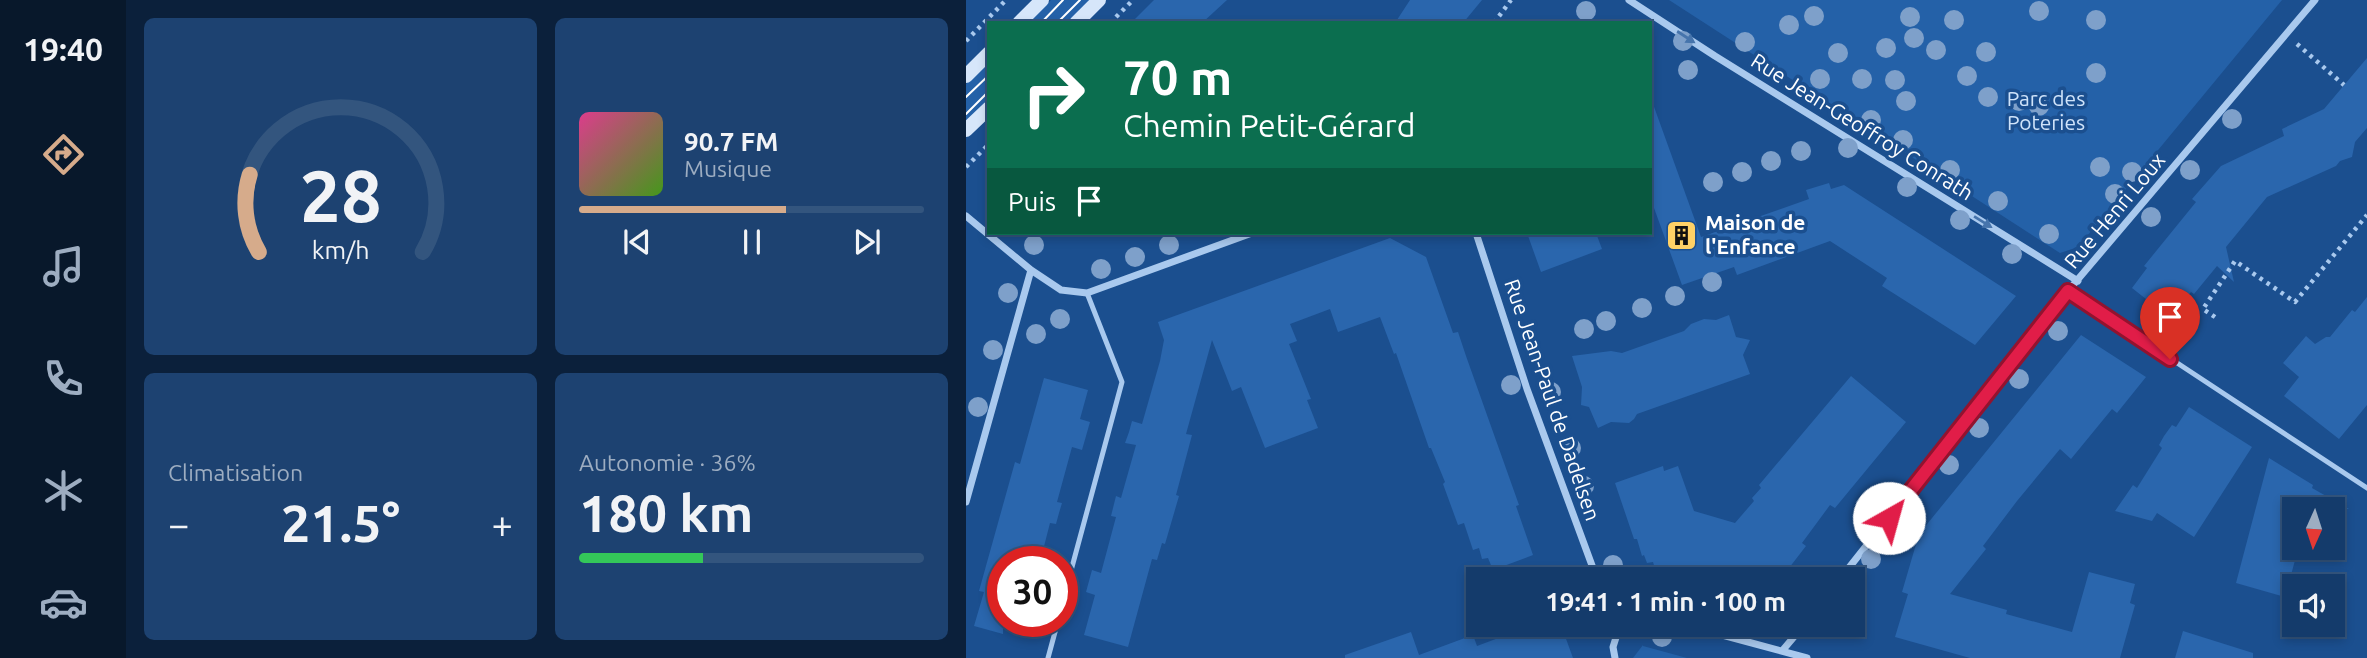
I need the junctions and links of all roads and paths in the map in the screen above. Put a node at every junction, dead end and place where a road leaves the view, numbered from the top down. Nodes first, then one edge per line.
1 (1006, 0) edge
2 (1042, 0) edge
3 (1099, 0) edge
4 (1133, 0) edge
5 (1511, 0) edge
6 (1629, 0) edge
7 (2315, 0) edge
8 (1021, 21) edge
9 (1078, 21) edge
10 (1112, 21) edge
11 (1495, 21) edge
12 (2287, 35) junction
13 (966, 41) edge
14 (987, 55) edge
15 (966, 75) edge
16 (2344, 85) dead end
17 (987, 110) edge
18 (966, 130) edge
19 (987, 146) edge
20 (966, 167) edge
21 (2367, 215) edge
22 (966, 216) edge
23 (987, 233) edge
24 (989, 235) edge
25 (1246, 235) edge
26 (1477, 235) edge
27 (1031, 270) junction
28 (2078, 281) junction
29 (2068, 291) junction
30 (1087, 293) junction
31 (2215, 317) dead end
32 (2367, 488) edge
33 (966, 502) edge
34 (1078, 546) edge
35 (1593, 567) edge
36 (1850, 567) edge
37 (1054, 637) edge
38 (1616, 637) edge
39 (1730, 637) edge
40 (1794, 637) edge
41 (1782, 651) junction
42 (1048, 658) edge
43 (1615, 658) edge
44 (1807, 658) edge

1 - 13 path
2 - 8 street
3 - 9 street
4 - 10 path
5 - 11 path
6 -> 28 street, Rue Jean-Geoffroy Conrath
7 - 12 street, Rue Henri Loux
12 - 16 path
12 - 28 street, Rue Henri Loux
14 - 15 street
17 - 18 street
19 - 20 path
21 - 31 path
22 - 23 street
24 - 27 street
25 - 30 street
26 - 35 street, Rue Jean-Paul de Dadelsen
27 - 30 street
27 - 33 street
28 - 29 street, Rue Henri Loux
29 - 32 lane
29 - 36 street, Rue Henri Loux
30 - 34 lane
37 - 42 lane
38 - 43 street
39 - 41 street
40 - 41 street
41 - 44 street

